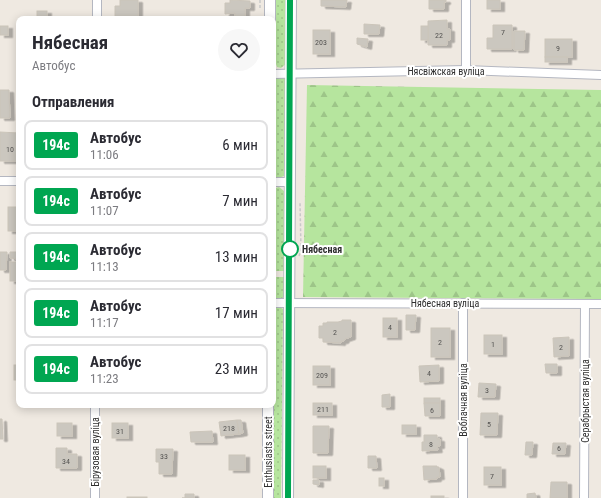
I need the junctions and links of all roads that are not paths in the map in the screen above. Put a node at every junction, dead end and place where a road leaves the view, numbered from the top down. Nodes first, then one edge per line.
1 (97, 0) edge
2 (270, 0) edge
3 (290, 0) edge
4 (466, 0) edge
5 (97, 16) edge
6 (270, 16) edge
7 (466, 70) junction
8 (276, 74) edge
9 (290, 74) junction
10 (601, 75) edge
11 (0, 181) edge
12 (16, 181) edge
13 (276, 182) edge
14 (290, 182) junction
15 (276, 303) edge
16 (288, 303) junction
17 (463, 303) junction
18 (585, 304) junction
19 (601, 304) edge
20 (95, 408) edge
21 (268, 408) edge
22 (95, 498) edge
23 (268, 498) edge
24 (288, 498) edge
25 (463, 498) edge
26 (584, 498) edge

1 - 5 street
2 - 6 street
3 - 9 street, Enthusiasts street
4 - 7 street
7 - 9 street, Нясвіжская вуліца
7 - 10 street, Нясвіжская вуліца
8 - 9 street, Нясвіжская вуліца
9 - 14 street, Enthusiasts street
11 - 12 street
13 - 14 street
14 - 16 street, Enthusiasts street
15 - 16 street, Нябесная вуліца
16 - 17 street, Нябесная вуліца
16 - 24 street, Enthusiasts street
17 - 18 street, Нябесная вуліца
17 - 25 street, Воблачная вуліца
18 - 19 street, Нябесная вуліца
18 - 26 street, Серабрыстая вуліца
20 - 22 street, Бірузовая вуліца
21 - 23 street, Enthusiasts street

